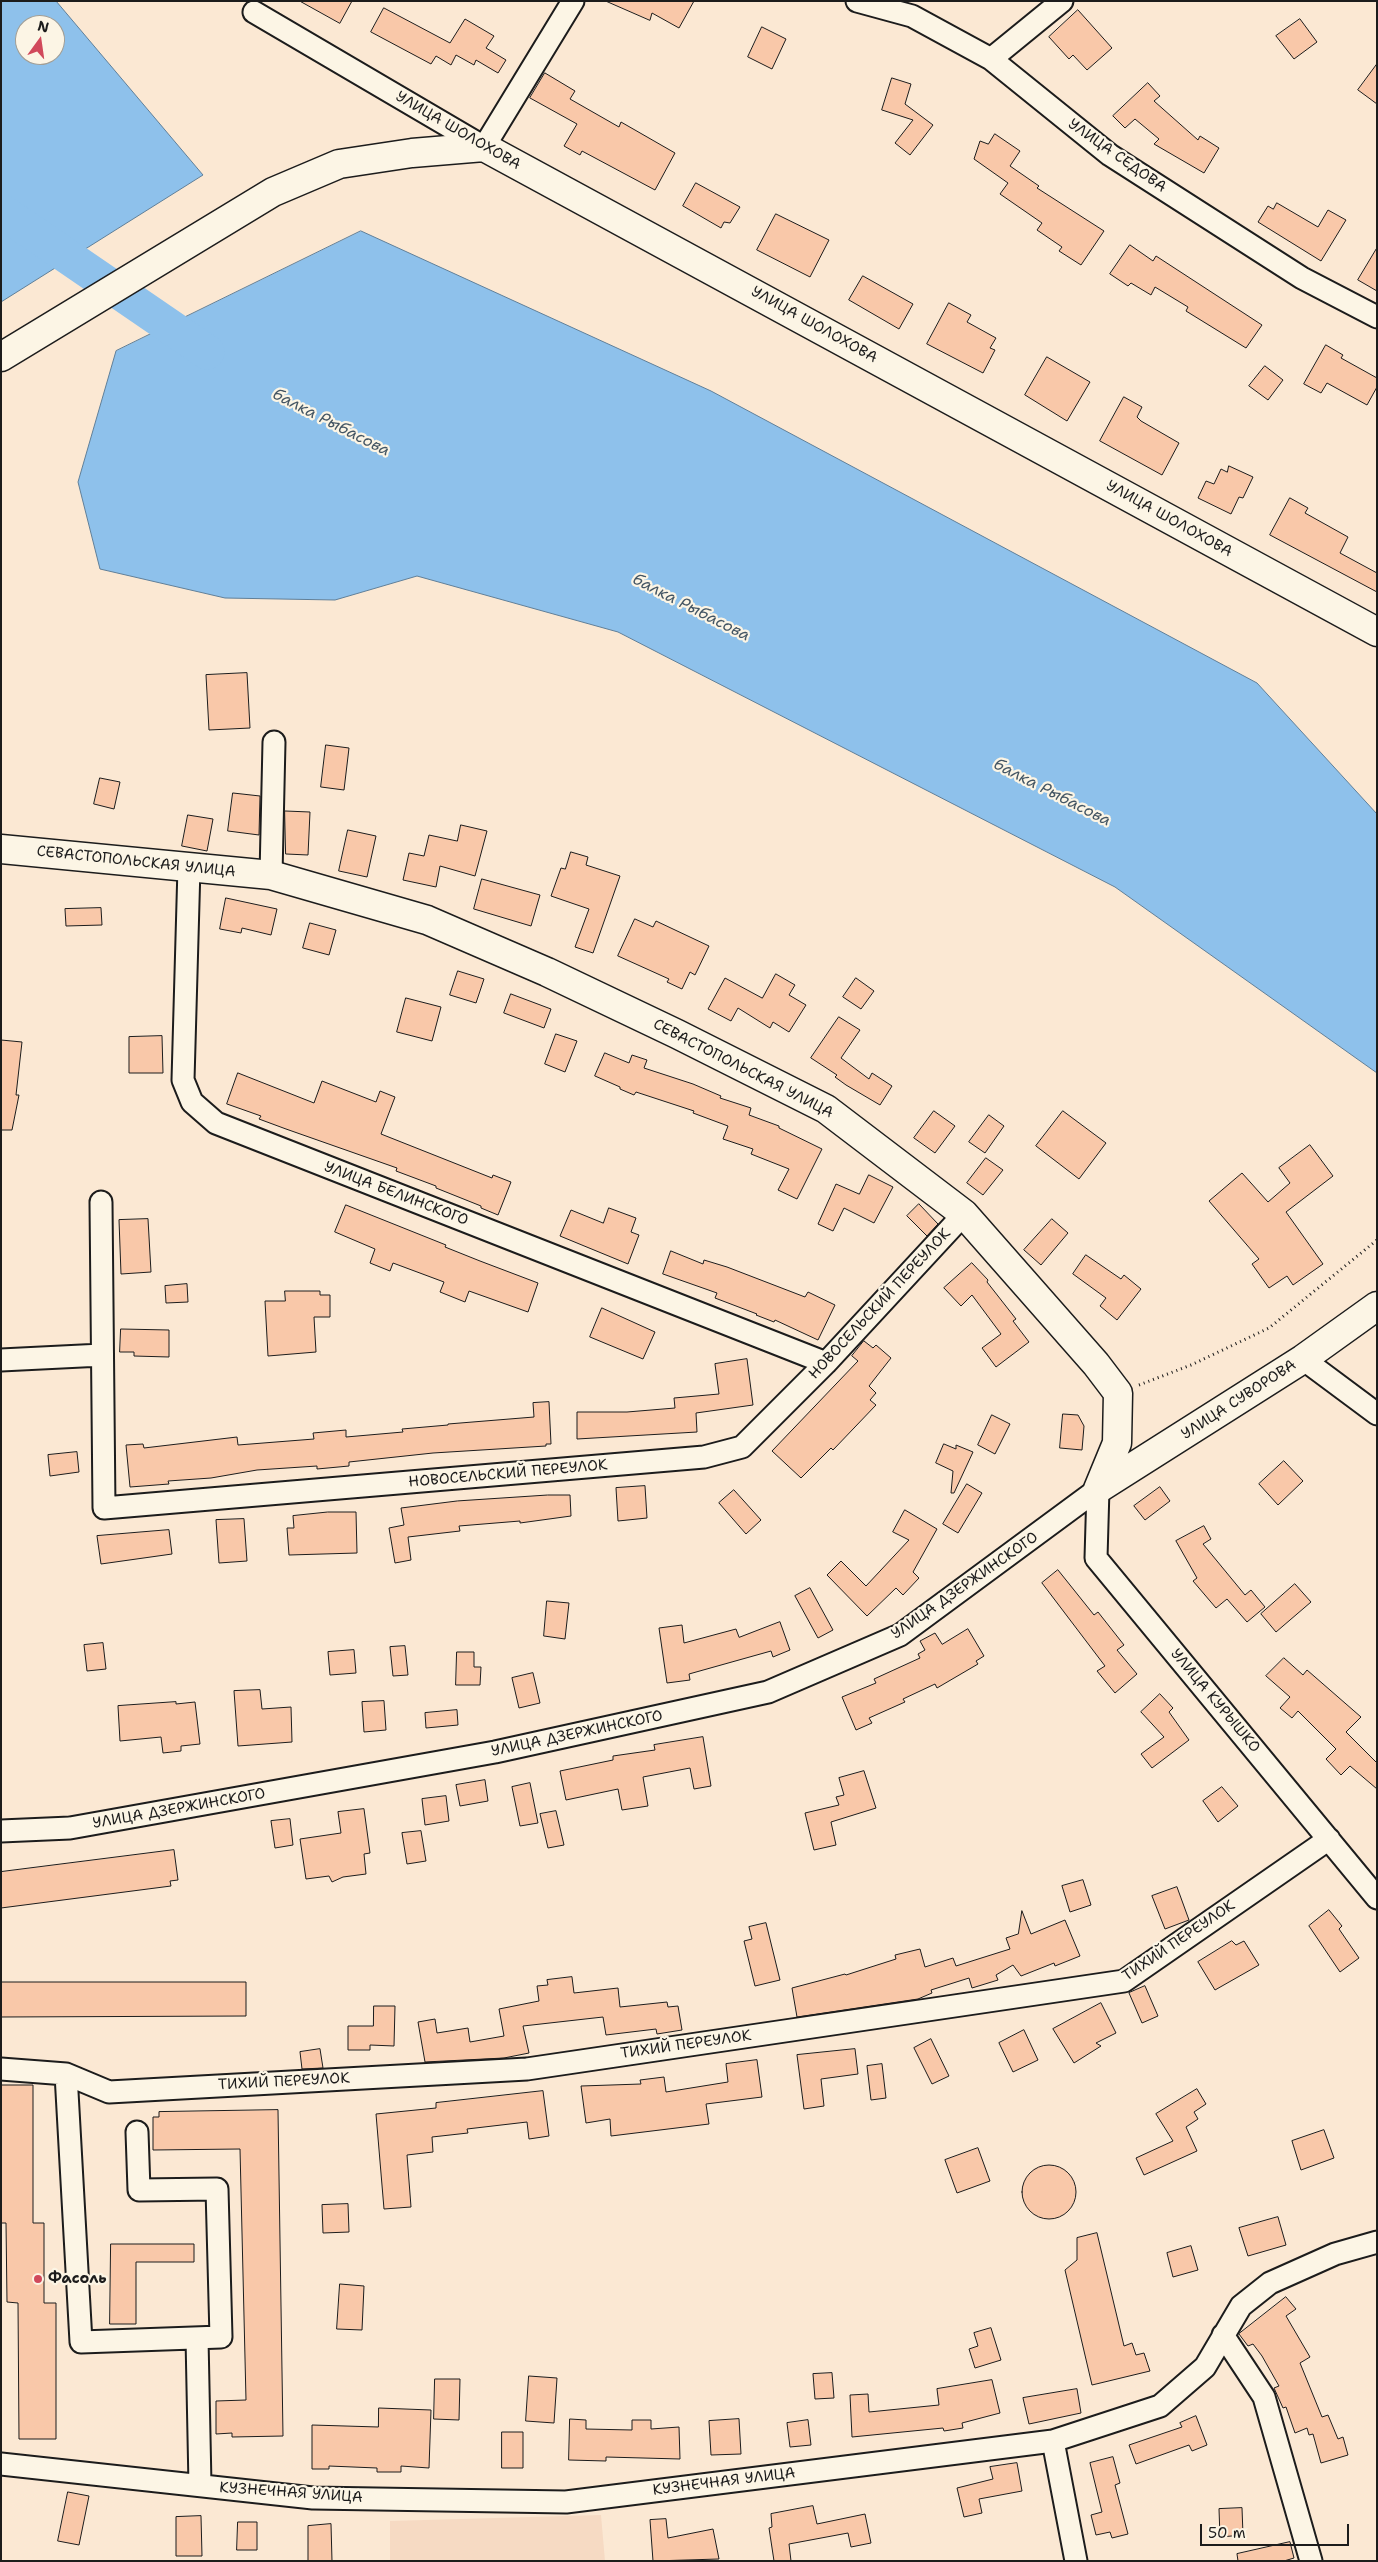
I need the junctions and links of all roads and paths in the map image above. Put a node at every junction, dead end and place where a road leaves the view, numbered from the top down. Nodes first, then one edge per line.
1 (573, 1) edge
2 (857, 1) edge
3 (1062, 1) edge
4 (911, 8) edge
5 (254, 12) dead end
6 (991, 60) junction
7 (484, 147) junction
8 (1377, 317) edge
9 (1, 357) edge
10 (1377, 632) edge
11 (274, 742) dead end
12 (1, 848) edge
13 (190, 867) junction
14 (271, 875) junction
15 (101, 1202) dead end
16 (964, 1214) junction
17 (1377, 1240) edge
18 (1377, 1306) edge
19 (102, 1355) junction
20 (1304, 1359) junction
21 (1, 1360) edge
22 (826, 1363) junction
23 (1118, 1393) junction
24 (1377, 1414) edge
25 (1098, 1490) junction
26 (1, 1831) edge
27 (1329, 1839) junction
28 (1377, 1898) edge
29 (1, 2069) edge
30 (66, 2074) junction
31 (137, 2132) dead end
32 (1377, 2242) edge
33 (1223, 2335) junction
34 (196, 2338) junction
35 (1053, 2441) junction
36 (1, 2464) edge
37 (200, 2485) junction
38 (1076, 2561) edge
39 (1311, 2561) edge

1 - 7 street
2 - 4 street, УЛИЦА СЕДОВА
3 - 6 street
4 - 6 street, УЛИЦА СЕДОВА
5 - 7 street, УЛИЦА ШОЛОХОВА
6 - 8 street, УЛИЦА СЕДОВА
7 - 9 main road
7 - 10 main road, УЛИЦА ШОЛОХОВА
11 - 14 street
12 - 13 main road, СЕВАСТОПОЛЬСКАЯ УЛИЦА
13 - 14 main road, СЕВАСТОПОЛЬСКАЯ УЛИЦА
13 - 22 street, УЛИЦА БЕЛИНСКОГО
14 - 16 main road, СЕВАСТОПОЛЬСКАЯ УЛИЦА
15 - 19 street, НОВОСЕЛЬСКИЙ ПЕРЕУЛОК
16 - 22 street, НОВОСЕЛЬСКИЙ ПЕРЕУЛОК
16 - 23 main road, СЕВАСТОПОЛЬСКАЯ УЛИЦА
17 - 23 path
18 - 20 main road, УЛИЦА СУВОРОВА
19 - 21 street
19 - 22 street, НОВОСЕЛЬСКИЙ ПЕРЕУЛОК
20 - 24 street
20 - 25 main road, УЛИЦА СУВОРОВА
23 - 25 main road
25 - 26 street, УЛИЦА ДЗЕРЖИНСКОГО
25 - 27 street, УЛИЦА КУРЫШКО
27 - 28 street, УЛИЦА КУРЫШКО
27 - 30 street, ТИХИЙ ПЕРЕУЛОК
29 - 30 street, ТИХИЙ ПЕРЕУЛОК
30 - 34 street
31 - 34 street
32 - 33 street, КУЗНЕЧНАЯ УЛИЦА
33 - 35 street, КУЗНЕЧНАЯ УЛИЦА
33 - 39 street
34 - 37 street
35 - 37 street, КУЗНЕЧНАЯ УЛИЦА
35 - 38 street
36 - 37 street, КУЗНЕЧНАЯ УЛИЦА

